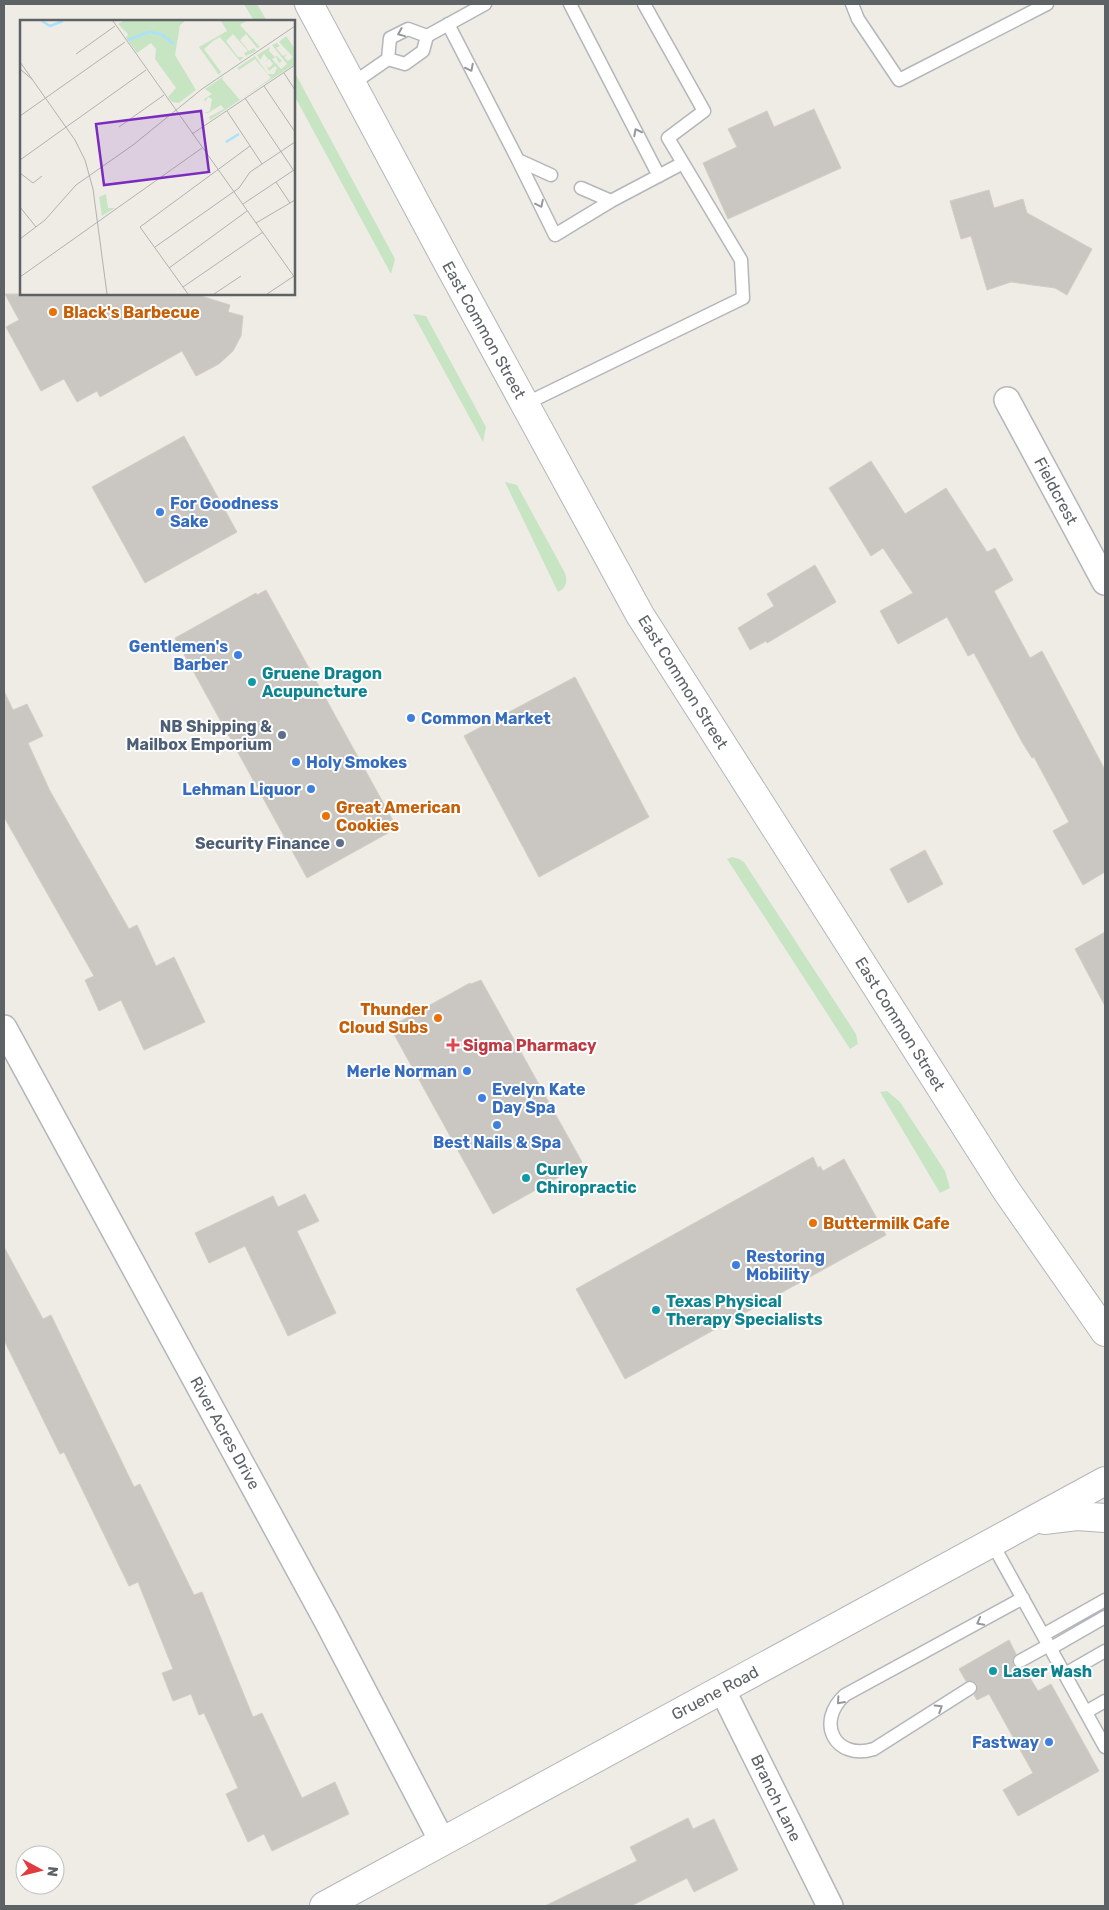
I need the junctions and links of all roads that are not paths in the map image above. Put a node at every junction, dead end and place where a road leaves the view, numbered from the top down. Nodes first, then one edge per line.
1 (309, 4) edge
2 (485, 4) edge
3 (570, 4) edge
4 (644, 4) edge
5 (852, 4) edge
6 (1047, 4) edge
7 (448, 24) junction
8 (427, 36) junction
9 (388, 59) junction
10 (352, 84) junction
11 (518, 160) junction
12 (682, 163) junction
13 (550, 174) dead end
14 (659, 176) junction
15 (580, 188) dead end
16 (610, 201) junction
17 (1007, 400) dead end
18 (524, 404) junction
19 (1105, 582) edge
20 (4, 1028) edge
21 (1105, 1332) edge
22 (1105, 1481) edge
23 (1105, 1518) edge
24 (1030, 1522) junction
25 (992, 1543) junction
26 (1023, 1598) junction
27 (1105, 1600) edge
28 (1105, 1617) edge
29 (1048, 1642) junction
30 (1105, 1651) edge
31 (1020, 1660) dead end
32 (1065, 1674) junction
33 (970, 1688) dead end
34 (722, 1689) junction
35 (1105, 1701) edge
36 (1086, 1712) junction
37 (1105, 1747) edge
38 (442, 1841) junction
39 (324, 1906) edge
40 (830, 1906) edge

1 - 10 main road, East Common Street
2 - 7 lane
14 -> 3 lane
4 - 12 lane
5 - 6 lane
7 - 8 lane
7 -> 11 lane
8 - 9 lane
8 -> 9 lane
9 - 10 lane
10 - 18 main road, East Common Street
11 - 13 lane
11 -> 16 lane
12 - 14 lane
12 - 18 lane
14 - 16 lane
15 - 16 lane
17 - 19 street, Fieldcrest
18 - 21 main road, East Common Street
20 - 38 street, River Acres Drive
22 - 24 main road, Gruene Road
23 - 24 main road
24 - 25 main road, Gruene Road
25 - 26 lane
25 - 34 main road, Gruene Road
26 - 29 lane
26 -> 33 lane
27 - 29 lane
28 - 29 lane
29 - 31 lane
29 - 32 lane
30 - 32 lane
32 - 36 lane
34 - 38 main road, Gruene Road
34 - 40 street, Branch Lane
35 - 36 lane
36 - 37 lane
38 - 39 main road, Gruene Road

